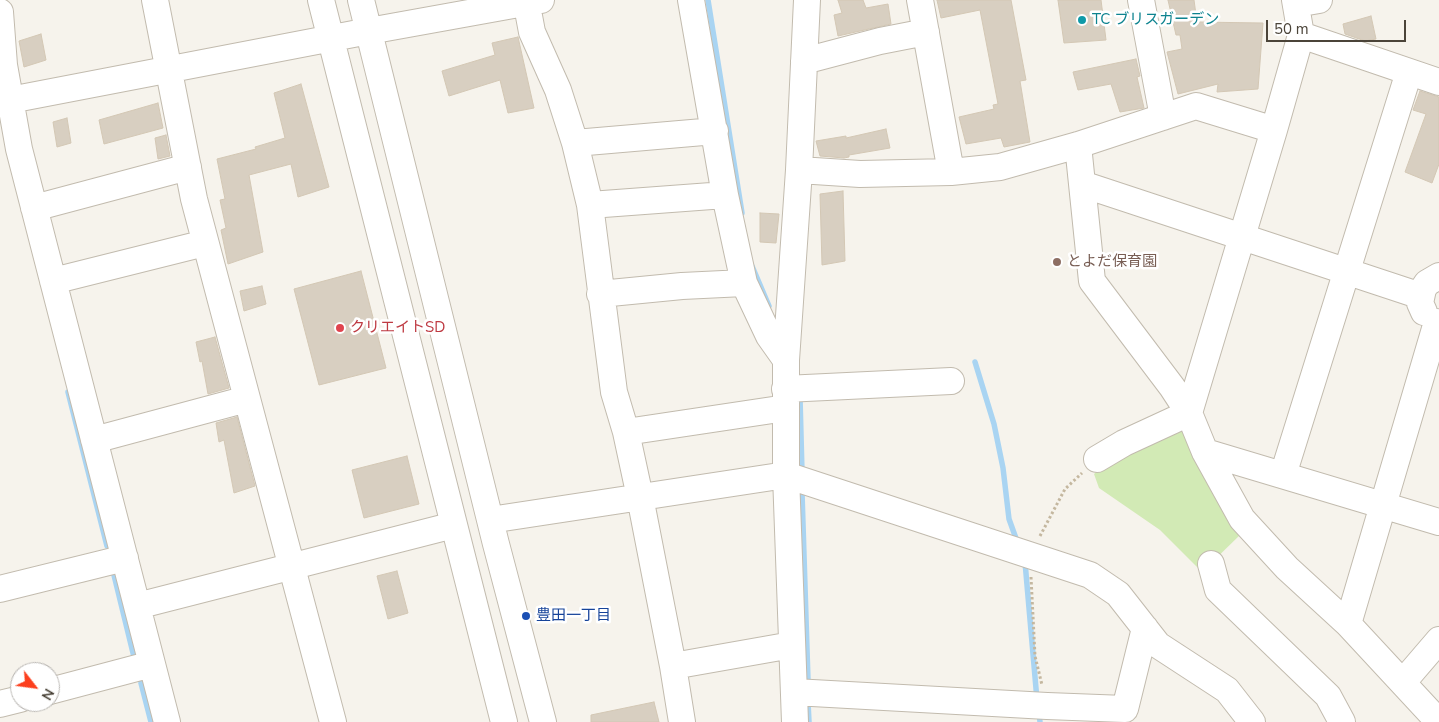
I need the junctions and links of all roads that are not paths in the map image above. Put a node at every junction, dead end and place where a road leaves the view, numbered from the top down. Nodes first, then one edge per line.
1 (155, 0) edge
2 (321, 0) edge
3 (361, 0) edge
4 (691, 0) edge
5 (807, 0) edge
6 (920, 0) edge
7 (1141, 0) edge
8 (531, 1) edge
9 (1303, 1) edge
10 (0, 12) edge
11 (369, 31) junction
12 (926, 32) junction
13 (1301, 35) junction
14 (330, 39) junction
15 (804, 61) junction
16 (161, 72) junction
17 (1409, 72) junction
18 (1439, 82) edge
19 (6, 86) edge
20 (1163, 117) junction
21 (1274, 130) junction
22 (715, 131) junction
23 (575, 143) junction
24 (1078, 145) junction
25 (188, 167) junction
26 (799, 170) junction
27 (951, 172) junction
28 (1082, 184) junction
29 (725, 195) junction
30 (590, 205) junction
31 (34, 208) junction
32 (1241, 237) junction
33 (205, 243) junction
34 (1346, 272) junction
35 (1439, 276) edge
36 (53, 281) junction
37 (744, 283) junction
38 (600, 294) junction
39 (1421, 296) junction
40 (1438, 322) edge
41 (786, 360) junction
42 (951, 381) dead end
43 (785, 398) junction
44 (247, 399) junction
45 (1189, 413) junction
46 (626, 432) junction
47 (94, 440) junction
48 (1205, 452) junction
49 (1097, 459) road end
50 (1283, 475) junction
51 (786, 476) junction
52 (640, 498) junction
53 (1384, 505) junction
54 (490, 520) junction
55 (1439, 522) edge
56 (454, 525) junction
57 (125, 558) junction
58 (1211, 564) dead end
59 (291, 565) junction
60 (0, 590) edge
61 (137, 606) junction
62 (1348, 624) junction
63 (1145, 628) junction
64 (1439, 640) edge
65 (792, 645) junction
66 (152, 664) junction
67 (673, 666) junction
68 (1403, 682) junction
69 (60, 688) edge
70 (794, 692) junction
71 (167, 722) edge
72 (333, 722) edge
73 (504, 722) edge
74 (543, 722) edge
75 (682, 722) edge
76 (794, 722) edge
77 (1252, 722) edge
78 (1342, 722) edge
79 (1439, 722) edge

1 - 16 street
2 - 14 street
3 - 11 street
4 - 22 street
5 - 15 street
6 - 12 street
7 - 20 street
8 - 11 street
8 - 23 street
9 - 13 street
10 - 19 street
11 - 14 street
11 - 54 street
12 - 15 street
12 - 27 street
13 - 17 street
13 - 21 street
14 - 16 street
14 - 56 street
15 - 26 street
16 - 19 street
16 - 25 street
17 - 18 street
17 - 34 street
19 - 31 street
20 - 21 street
20 - 24 street
21 - 32 street
22 - 23 street
22 - 29 street
23 - 30 street
24 - 27 street
24 - 28 street
25 - 31 street
25 - 33 street
26 - 27 street
26 - 41 street
28 - 32 street
28 - 45 street
29 - 30 street
29 - 37 street
30 - 38 street
31 - 36 street
32 - 34 street
32 - 45 street
33 - 36 street
33 - 44 street
34 - 39 street
34 - 50 street
35 - 39 street
36 - 47 street
37 - 38 street
37 - 41 street
38 - 46 street
39 - 40 street
40 - 53 street
41 - 43 street
42 - 43 street
43 - 46 street
43 - 51 street
44 - 47 street
44 - 59 street
45 - 48 street
45 - 49 street
46 - 52 street
47 - 57 street
48 - 50 street
48 - 62 street
50 - 53 street
51 - 52 street
51 - 63 street
51 - 65 street
52 - 54 street
52 - 67 street
53 - 55 street
53 - 62 street
54 - 74 street
56 - 59 street
56 - 73 street
57 - 60 street
57 - 61 street
58 - 78 street
59 - 61 street
59 - 72 street
61 - 66 street
62 - 68 street
63 - 70 street
63 - 77 street
64 - 68 street
65 - 67 street
65 - 70 street
66 - 69 street
66 - 71 street
67 - 75 street
68 - 79 street
70 - 76 street

